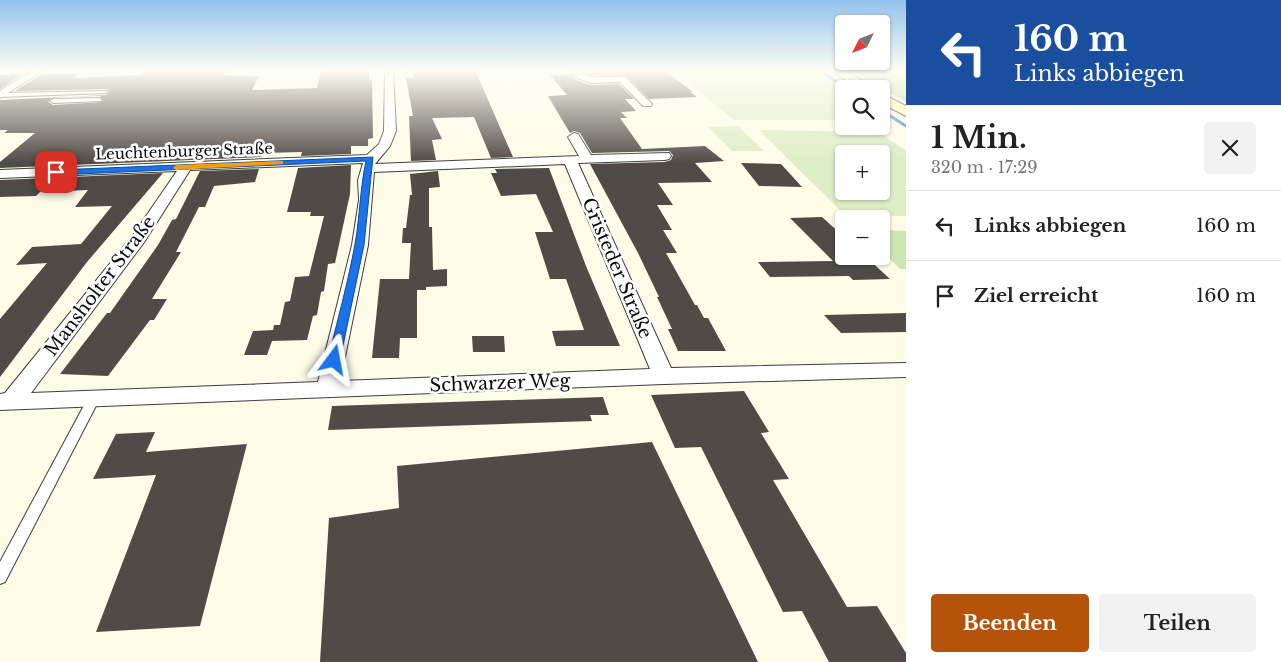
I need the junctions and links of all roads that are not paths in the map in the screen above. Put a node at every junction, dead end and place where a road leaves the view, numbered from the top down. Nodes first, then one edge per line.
1 (50, 101) dead end
2 (55, 101) edge
3 (389, 101) edge
4 (644, 101) edge
5 (0, 102) edge
6 (20, 102) dead end
7 (890, 102) edge
8 (647, 104) dead end
9 (906, 112) edge
10 (574, 137) dead end
11 (665, 156) dead end
12 (578, 159) junction
13 (369, 163) junction
14 (186, 167) junction
15 (0, 174) edge
16 (906, 370) edge
17 (664, 376) junction
18 (327, 390) junction
19 (94, 398) junction
20 (6, 402) edge
21 (0, 577) edge

1 - 2 lane
3 - 13 street
4 - 8 street
5 - 6 lane
7 - 9 main road
10 - 12 street, Gristeder Straße
11 - 12 street, Leuchtenburger Straße
12 - 13 street, Leuchtenburger Straße
12 - 17 street, Gristeder Straße
13 - 14 street, Leuchtenburger Straße
13 - 18 street
14 - 15 street, Leuchtenburger Straße
14 - 20 street, Mansholter Straße
16 - 17 street, Schwarzer Weg
17 - 18 street, Schwarzer Weg
18 - 19 street, Schwarzer Weg
19 - 20 street, Schwarzer Weg
19 - 21 lane

